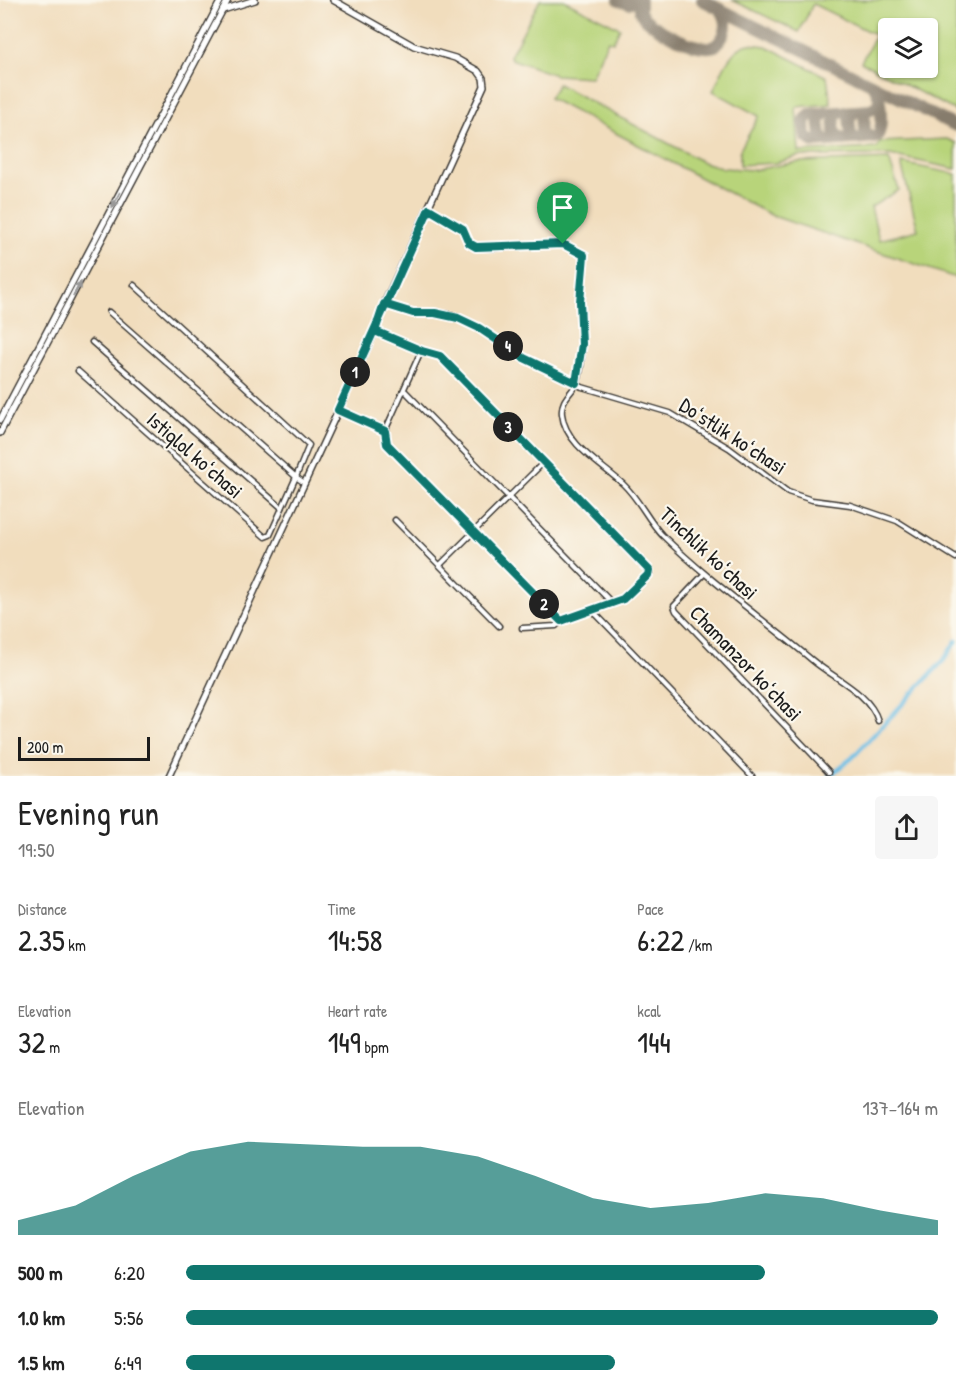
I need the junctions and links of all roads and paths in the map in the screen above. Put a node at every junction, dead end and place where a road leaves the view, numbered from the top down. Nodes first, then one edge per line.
1 (215, 0) edge
2 (221, 0) edge
3 (228, 0) edge
4 (255, 0) edge
5 (333, 0) edge
6 (220, 9) junction
7 (429, 209) junction
8 (134, 285) dead end
9 (384, 304) junction
10 (109, 312) dead end
11 (375, 331) junction
12 (92, 342) dead end
13 (422, 351) junction
14 (78, 371) dead end
15 (576, 383) junction
16 (405, 391) junction
17 (338, 410) junction
18 (0, 420) edge
19 (385, 431) junction
20 (0, 433) edge
21 (543, 463) junction
22 (296, 477) junction
23 (303, 482) junction
24 (508, 497) junction
25 (282, 508) junction
26 (395, 520) dead end
27 (473, 533) junction
28 (956, 558) edge
29 (440, 565) junction
30 (704, 574) junction
31 (612, 603) junction
32 (592, 610) junction
33 (561, 621) junction
34 (499, 626) dead end
35 (522, 628) dead end
36 (878, 721) dead end
37 (829, 772) dead end
38 (169, 776) edge
39 (752, 776) edge

1 - 6 street
2 - 6 street
3 - 6 street
4 - 6 street
5 - 7 street
6 -> 18 street
20 -> 6 street
7 - 9 street
7 - 15 street
8 - 22 street, Istiqlol koʻchasi
9 - 11 street
9 - 15 street, Doʻstlik koʻchasi
10 - 22 street
11 - 13 street
11 - 17 street
12 - 25 street, Istiqlol koʻchasi
13 - 16 street
13 - 21 street
14 - 25 street, Istiqlol koʻchasi
15 - 28 street, Doʻstlik koʻchasi
15 - 30 street, Tinchlik koʻchasi
16 - 19 street
16 - 24 street
17 - 19 street
17 - 23 street
19 - 27 street
21 - 24 street
21 - 31 street
22 - 23 street
22 - 25 street, Istiqlol koʻchasi
23 - 38 street
24 - 27 street
24 - 31 street
26 - 29 street
27 - 29 street
27 - 33 street
29 - 34 street
30 - 36 street, Tinchlik koʻchasi
30 - 37 street, Chamanzor koʻchasi
31 - 32 street
32 - 33 street
32 - 39 street
33 - 35 street

